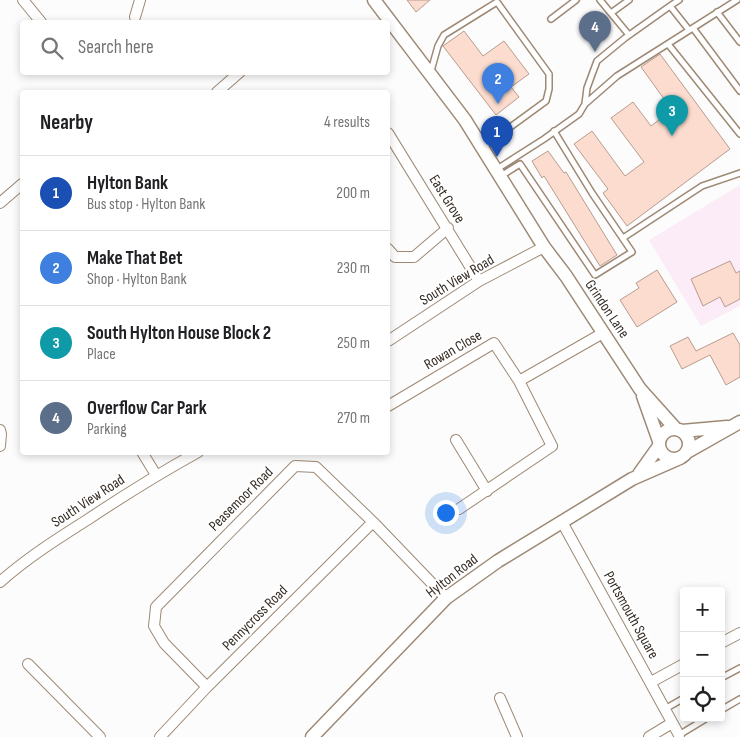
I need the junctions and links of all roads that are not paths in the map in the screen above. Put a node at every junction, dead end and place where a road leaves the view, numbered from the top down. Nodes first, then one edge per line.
1 (23, 0) edge
2 (140, 0) edge
3 (374, 0) edge
4 (576, 0) edge
5 (600, 0) edge
6 (629, 0) edge
7 (679, 0) edge
8 (737, 0) edge
9 (740, 4) edge
10 (670, 6) junction
11 (717, 12) junction
12 (611, 14) junction
13 (135, 17) dead end
14 (551, 19) dead end
15 (39, 20) edge
16 (389, 20) edge
17 (390, 21) edge
18 (691, 29) junction
19 (629, 35) junction
20 (740, 42) edge
21 (668, 44) junction
22 (430, 74) junction
23 (237, 75) edge
24 (220, 90) edge
25 (740, 91) edge
26 (585, 104) junction
27 (554, 131) junction
28 (740, 134) edge
29 (390, 136) edge
30 (483, 147) junction
31 (499, 172) junction
32 (740, 173) edge
33 (20, 186) edge
34 (0, 203) edge
35 (448, 228) junction
36 (623, 238) junction
37 (544, 248) junction
38 (390, 251) edge
39 (480, 281) junction
40 (603, 333) junction
41 (390, 340) edge
42 (519, 381) junction
43 (640, 389) junction
44 (390, 405) edge
45 (736, 424) edge
46 (0, 430) edge
47 (678, 430) junction
48 (456, 440) dead end
49 (659, 443) junction
50 (1, 445) edge
51 (144, 455) edge
52 (193, 455) edge
53 (684, 455) junction
54 (639, 474) junction
55 (156, 475) junction
56 (488, 491) junction
57 (459, 509) dead end
58 (373, 522) junction
59 (562, 522) junction
60 (0, 582) edge
61 (446, 598) junction
62 (740, 633) edge
63 (725, 641) edge
64 (28, 664) dead end
65 (680, 666) edge
66 (740, 668) edge
67 (723, 677) edge
68 (651, 682) junction
69 (207, 687) junction
70 (500, 698) dead end
71 (740, 699) edge
72 (680, 700) edge
73 (665, 708) junction
74 (725, 708) edge
75 (701, 722) edge
76 (672, 723) junction
77 (679, 736) edge
78 (100, 737) edge
79 (160, 737) edge
80 (312, 737) edge
81 (517, 737) edge
82 (649, 737) edge

1 - 15 street
2 - 13 street
3 - 16 street, Grindon Lane
4 - 14 lane
5 - 12 lane
6 - 12 lane
7 - 10 lane
8 - 9 lane
8 - 11 lane
10 - 18 lane
10 - 19 lane
11 - 18 lane
11 - 20 lane
12 - 19 lane
17 - 22 street, Grindon Lane
18 - 21 lane
18 - 25 lane
19 - 26 lane
21 - 26 lane
21 - 28 lane
22 - 30 street, Grindon Lane
22 - 30 lane
23 - 24 street
26 - 27 lane
27 - 31 lane
27 - 36 lane
29 - 35 street, East Grove
30 - 31 street, Grindon Lane
31 - 36 lane
31 - 37 street, Grindon Lane
32 - 36 lane
33 - 34 street
35 - 38 street
35 - 39 street, East Grove
37 - 39 street, South View Road
37 - 40 street, Grindon Lane
39 - 41 street, South View Road
40 - 42 street
40 - 43 street, Grindon Lane
42 - 44 street, Rowan Close
42 - 56 street, Rowan Close
43 - 47 street, Grindon Lane
43 - 49 street, Grindon Lane
45 - 47 street, Hylton Road
45 - 53 street, Hylton Road
46 - 50 street
47 - 49 street
47 - 53 street
48 - 56 street
49 - 53 street
49 - 54 street, Hylton Road
51 - 55 street
52 - 55 street, South View Road
53 - 54 street, Hylton Road
54 - 59 street, Hylton Road
55 - 60 street, South View Road
56 - 57 street, Rowan Close
58 - 61 street, Peasemoor Road
58 - 69 street, Pennycross Road
58 - 69 street, Peasemoor Road
59 - 61 street, Hylton Road
59 - 68 street, Portsmouth Square
61 - 80 street, Hylton Road
62 - 63 street
64 - 78 street
65 - 68 street
66 - 67 lane
68 - 73 street, Portsmouth Square
69 - 79 street, Pennycross Road
70 - 81 street
71 - 74 lane
72 - 73 lane
73 - 76 street, Portsmouth Square
75 - 77 lane
76 - 77 street, Portsmouth Square
76 - 82 street

